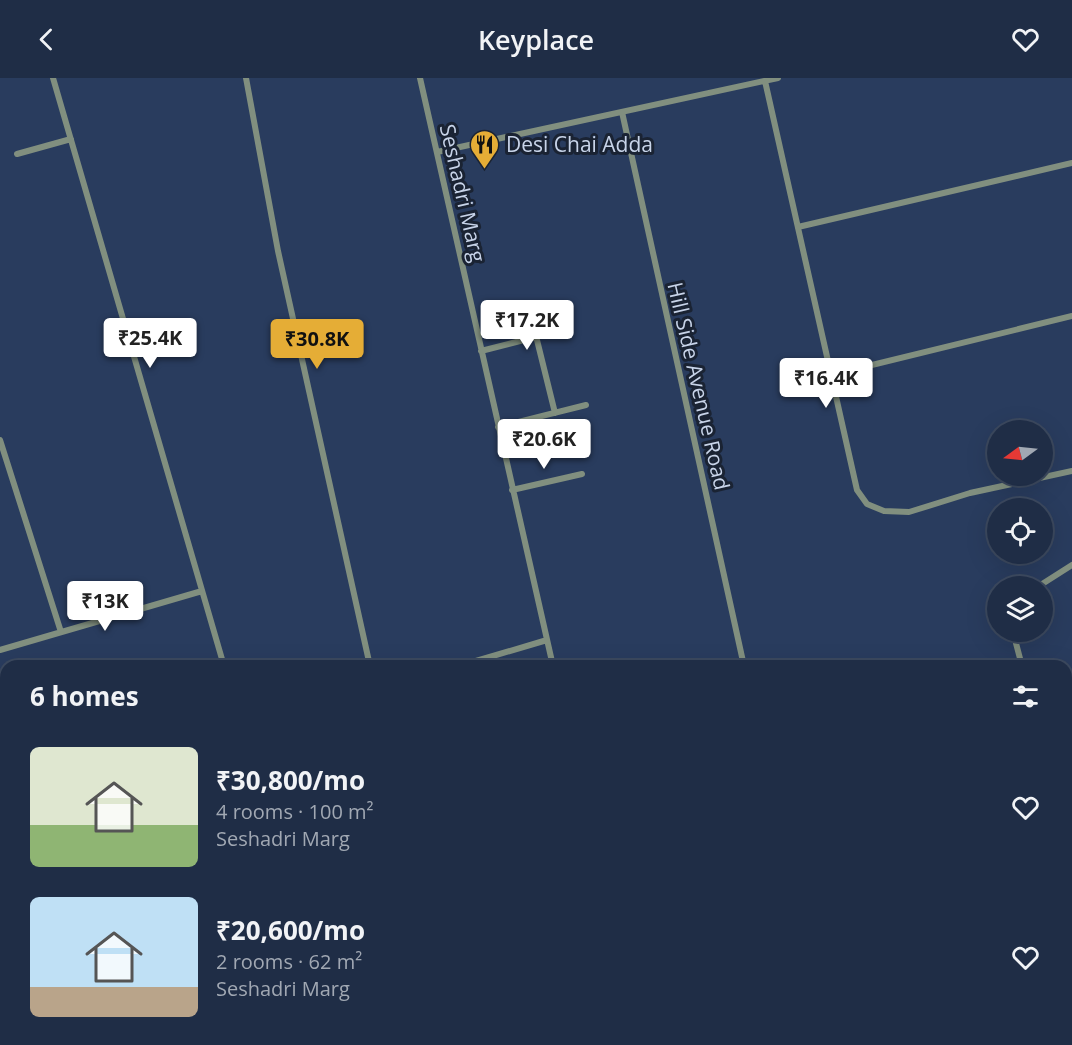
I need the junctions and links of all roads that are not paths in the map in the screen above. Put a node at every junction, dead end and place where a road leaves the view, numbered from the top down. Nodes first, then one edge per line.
1 (53, 78) edge
2 (246, 78) edge
3 (420, 78) edge
4 (778, 78) edge
5 (765, 81) junction
6 (622, 112) junction
7 (70, 139) junction
8 (437, 152) junction
9 (17, 154) dead end
10 (1072, 163) edge
11 (798, 226) junction
12 (1072, 316) edge
13 (567, 328) dead end
14 (536, 336) junction
15 (481, 351) junction
16 (831, 375) junction
17 (586, 405) dead end
18 (555, 413) junction
19 (498, 427) junction
20 (0, 440) edge
21 (1072, 471) edge
22 (582, 474) dead end
23 (512, 489) junction
24 (1072, 565) edge
25 (1053, 577) edge
26 (202, 591) junction
27 (61, 632) junction
28 (547, 640) junction
29 (1016, 642) edge
30 (0, 650) edge
31 (222, 660) edge
32 (369, 660) edge
33 (479, 660) edge
34 (552, 660) edge
35 (743, 660) edge
36 (1020, 660) edge

1 - 7 street
2 - 32 street
3 - 8 street, Seshadri Marg
4 - 5 street
5 - 6 street
5 - 11 street
6 - 8 street
6 - 35 street, Hill Side Avenue Road
7 - 9 street
7 - 26 street
8 - 15 street, Seshadri Marg
10 - 11 street
11 - 16 street
12 - 16 street
13 - 14 street
14 - 15 street
14 - 18 street
15 - 19 street, Seshadri Marg
16 - 21 street
17 - 18 street
18 - 19 street
19 - 23 street, Seshadri Marg
20 - 27 street
22 - 23 street
23 - 28 street, Seshadri Marg
24 - 25 street
26 - 27 street
26 - 31 street
27 - 30 street
28 - 33 street
28 - 34 street, Seshadri Marg
29 - 36 street

